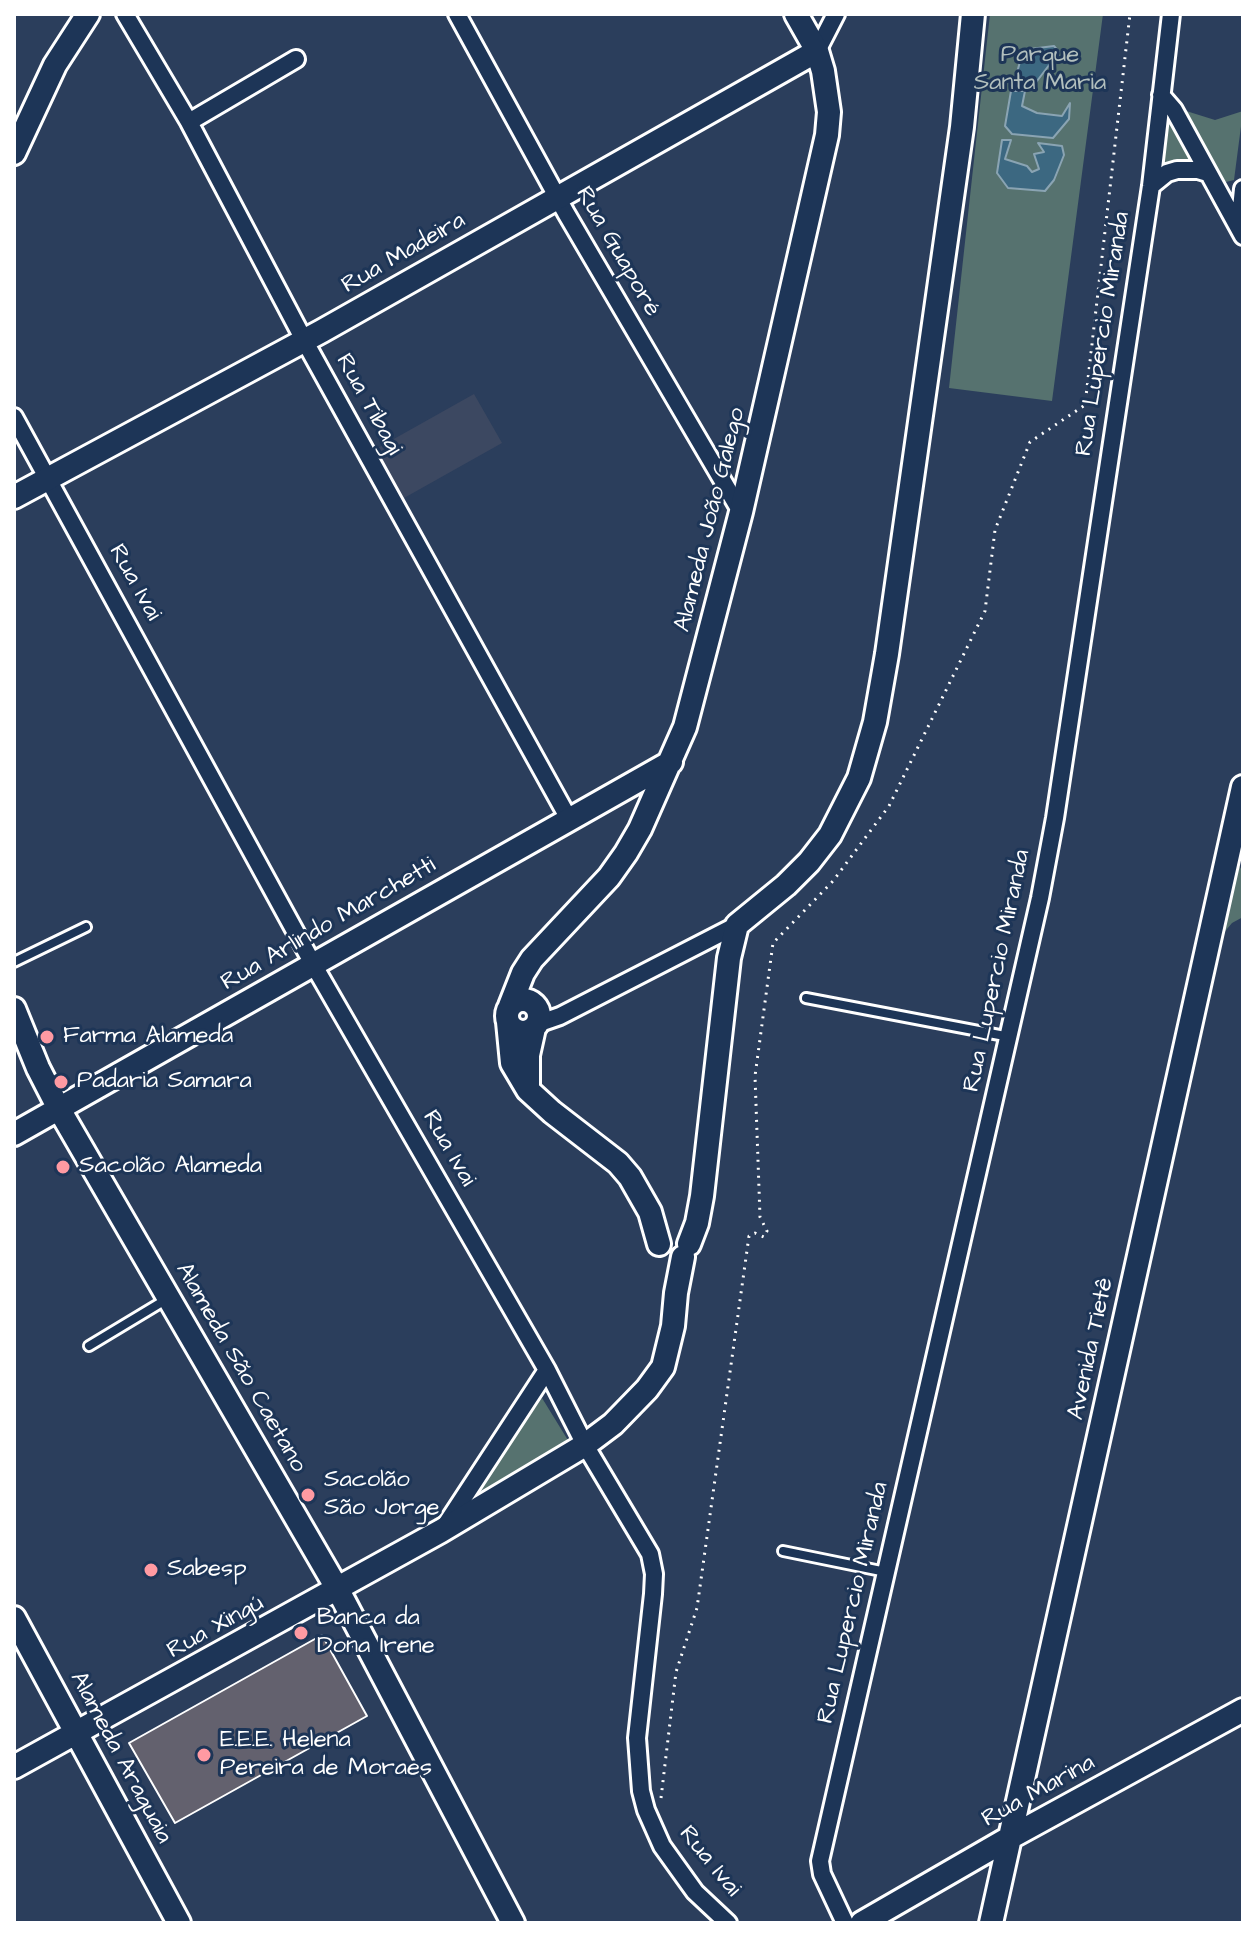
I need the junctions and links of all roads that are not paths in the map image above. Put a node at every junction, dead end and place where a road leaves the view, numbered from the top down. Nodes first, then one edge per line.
1 (88, 14) edge
2 (125, 14) edge
3 (457, 14) edge
4 (796, 14) edge
5 (836, 14) edge
6 (973, 14) edge
7 (1171, 14) edge
8 (817, 51) junction
9 (296, 59) dead end
10 (1161, 95) junction
11 (189, 122) junction
12 (14, 153) edge
13 (1208, 173) junction
14 (1151, 186) junction
15 (1243, 189) edge
16 (557, 196) junction
17 (1241, 232) edge
18 (304, 340) junction
19 (14, 417) edge
20 (48, 480) junction
21 (14, 497) edge
22 (741, 512) junction
23 (671, 762) junction
24 (1243, 787) edge
25 (569, 819) junction
26 (1238, 837) edge
27 (737, 925) junction
28 (86, 927) dead end
29 (532, 959) junction
30 (14, 962) edge
31 (313, 964) junction
32 (806, 998) dead end
33 (14, 1009) edge
34 (509, 1014) junction
35 (536, 1017) junction
36 (1010, 1037) junction
37 (20, 1046) edge
38 (528, 1090) junction
39 (59, 1109) junction
40 (14, 1134) edge
41 (674, 1244) junction
42 (169, 1297) junction
43 (89, 1346) dead end
44 (547, 1370) junction
45 (585, 1445) junction
46 (441, 1531) junction
47 (783, 1551) dead end
48 (886, 1572) junction
49 (338, 1590) junction
50 (14, 1618) edge
51 (1243, 1710) edge
52 (78, 1733) junction
53 (14, 1767) edge
54 (1011, 1837) junction
55 (179, 1923) edge
56 (513, 1923) edge
57 (728, 1923) edge
58 (845, 1923) edge
59 (862, 1923) edge
60 (991, 1923) edge

1 - 12 street
2 - 11 street, Rua Tibagi
3 - 16 street, Rua Guaporé
4 - 8 street, Alameda João Galego
5 - 8 street
6 - 27 street
7 - 10 street, Rua Lupercio Miranda
8 - 16 street, Rua Madeira
8 - 22 street, Alameda João Galego
9 - 11 street
10 - 13 street
10 - 14 street, Rua Lupercio Miranda
11 - 18 street, Rua Tibagi
13 - 14 street
13 - 17 street
14 - 36 street, Rua Lupercio Miranda
15 - 17 street
16 - 18 street, Rua Madeira
16 - 22 street, Rua Guaporé
18 - 20 street, Rua Madeira
18 - 25 street, Rua Tibagi
19 - 20 street, Rua Ivai
20 - 21 street, Rua Madeira
20 - 31 street, Rua Ivai
22 - 23 street, Alameda João Galego
23 - 25 street, Rua Arlindo Marchetti
23 - 29 street, Alameda João Galego
24 - 26 street, Avenida Tietê
25 - 31 street, Rua Arlindo Marchetti
26 - 54 street, Avenida Tietê
27 - 35 street
27 - 41 street
28 - 30 lane
29 - 34 street, Alameda João Galego
29 - 35 street
31 - 39 street, Rua Arlindo Marchetti
31 - 44 street, Rua Ivai
32 - 36 lane
33 - 37 street, Alameda São Caetano
34 - 35 street
34 - 38 street, Alameda João Galego
35 - 38 street
36 - 48 street, Rua Lupercio Miranda
37 - 39 street, Alameda São Caetano
38 - 41 street, Alameda João Galego
39 - 40 street, Rua Arlindo Marchetti
39 - 42 street, Alameda São Caetano
41 - 45 street
42 - 43 lane
42 - 49 street, Alameda São Caetano
44 - 45 street, Rua Ivai
44 - 46 street, Rua Xingú
45 - 46 street, Rua Xingú
45 - 57 street, Rua Ivai
46 - 49 street, Rua Xingú
47 - 48 lane
48 - 58 street, Rua Lupercio Miranda
49 - 52 street, Rua Xingú
49 - 56 street, Alameda São Caetano
50 - 52 street, Alameda Araguaia
51 - 54 street, Rua Marina
52 - 53 street, Rua Xingú
52 - 55 street, Alameda Araguaia
54 - 59 street, Rua Marina
54 - 60 street, Avenida Tietê

